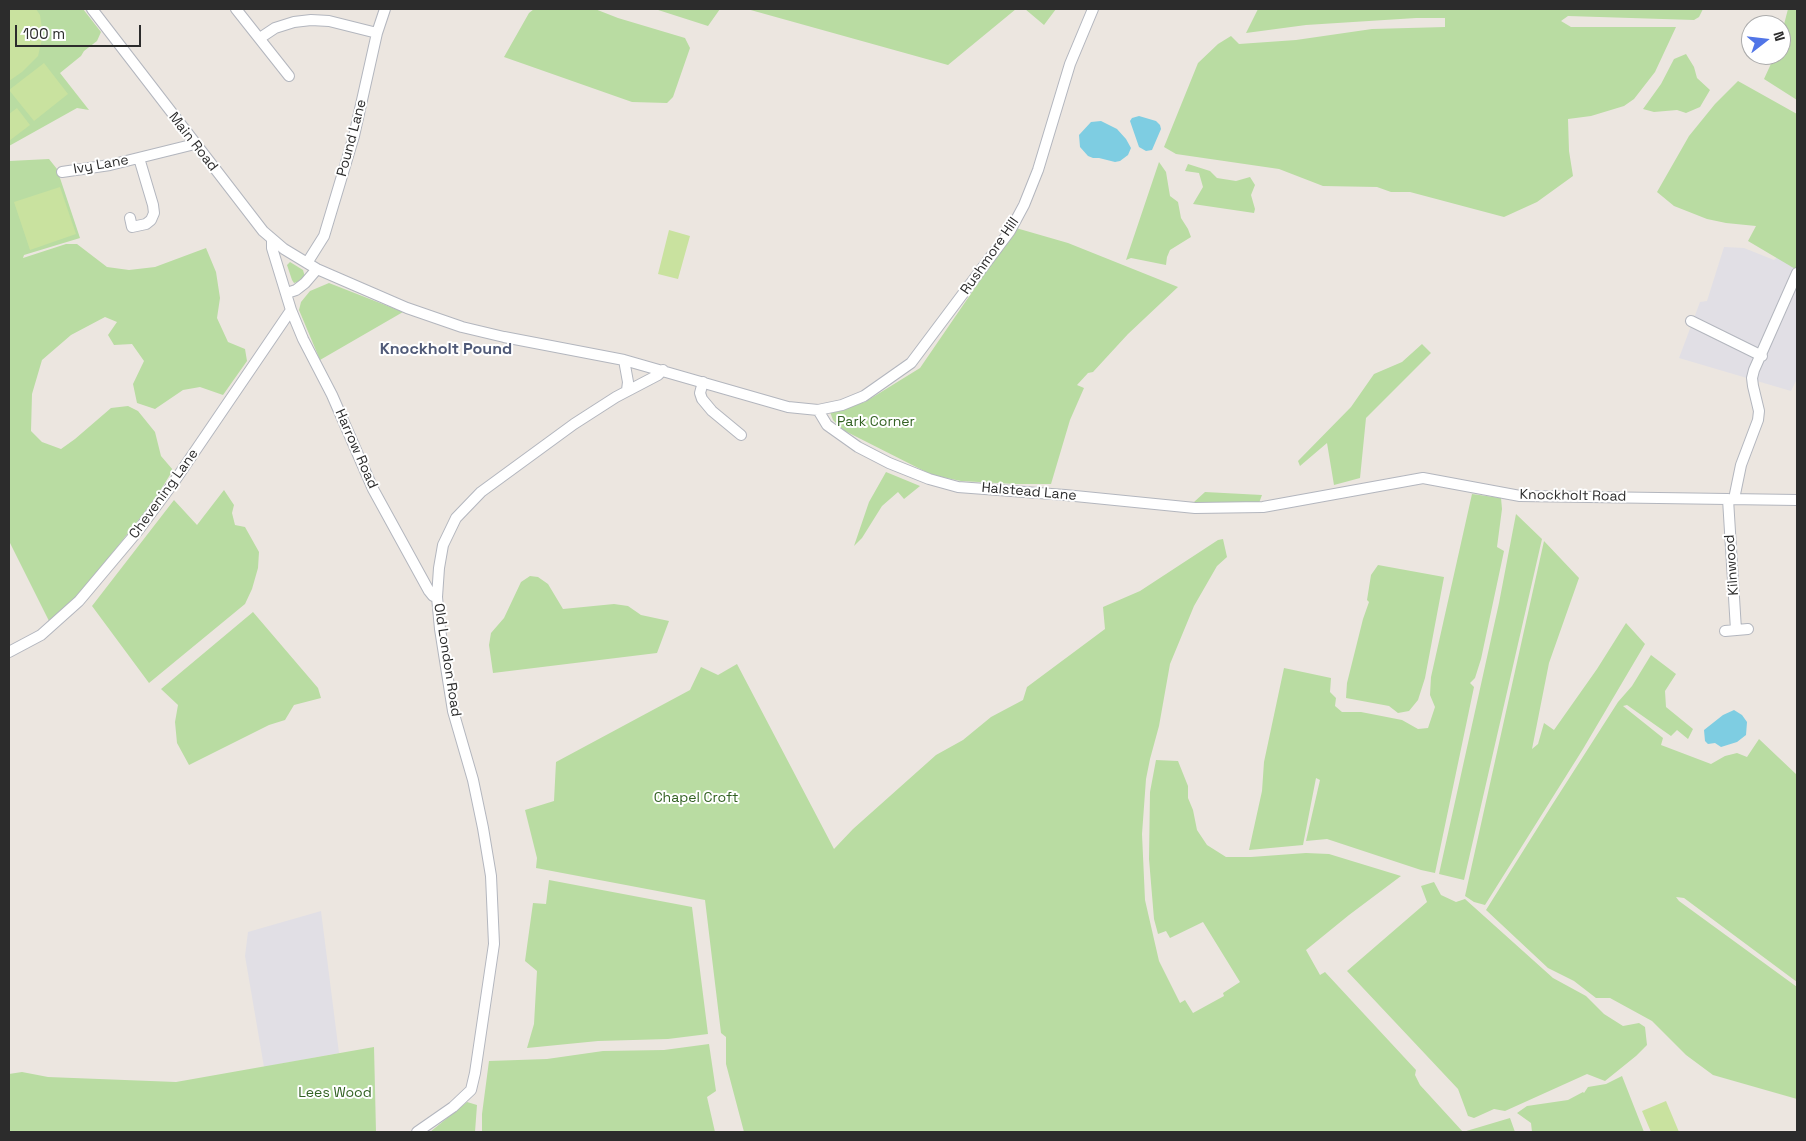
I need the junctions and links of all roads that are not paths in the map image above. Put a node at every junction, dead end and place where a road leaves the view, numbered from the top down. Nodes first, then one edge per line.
1 (92, 9) edge
2 (236, 9) edge
3 (385, 9) edge
4 (1093, 9) edge
5 (377, 33) junction
6 (260, 38) junction
7 (284, 73) dead end
8 (195, 144) junction
9 (139, 158) junction
10 (62, 172) dead end
11 (130, 218) dead end
12 (272, 240) junction
13 (307, 264) junction
14 (317, 269) junction
15 (1797, 273) edge
16 (286, 293) junction
17 (291, 310) junction
18 (1690, 320) dead end
19 (1762, 356) junction
20 (624, 360) junction
21 (663, 370) junction
22 (703, 382) junction
23 (628, 390) junction
24 (818, 410) junction
25 (741, 434) dead end
26 (1731, 499) junction
27 (1797, 500) edge
28 (1263, 507) joint
29 (439, 568) junction
30 (420, 573) junction
31 (437, 597) junction
32 (1748, 629) dead end
33 (1736, 630) junction
34 (1725, 631) dead end
35 (9, 652) edge
36 (417, 1132) edge

1 - 8 street, Main Road
2 - 6 street
3 - 5 street, Pound Lane
4 - 24 street, Rushmore Hill
5 - 6 street
5 - 13 street, Pound Lane
6 - 7 street
8 - 9 street, Ivy Lane
8 - 12 street, Main Road
9 - 10 street, Ivy Lane
9 - 11 street, Ivy Lane
12 - 13 street, Main Road
12 - 16 street, Harrow Road
13 - 14 street, Main Road
14 - 16 street
14 - 20 street, Main Road
15 - 19 street, Kilnwood
16 - 17 street, Harrow Road
17 - 30 street, Harrow Road
17 - 35 street, Chevening Lane
18 - 19 street
19 - 26 street, Kilnwood
20 - 21 street, Rushmore Hill
20 - 23 street
21 - 22 street, Rushmore Hill
21 - 23 street, Old London Road
22 - 24 street, Rushmore Hill
22 - 25 street
23 - 29 street, Old London Road
24 - 28 street, Halstead Lane
26 - 27 street, Knockholt Road
26 - 28 street, Knockholt Road
26 - 33 street, Kilnwood
29 - 30 street
29 - 31 street, Old London Road
30 - 31 street, Harrow Road
31 - 36 street, Old London Road
32 - 33 street
33 - 34 street

